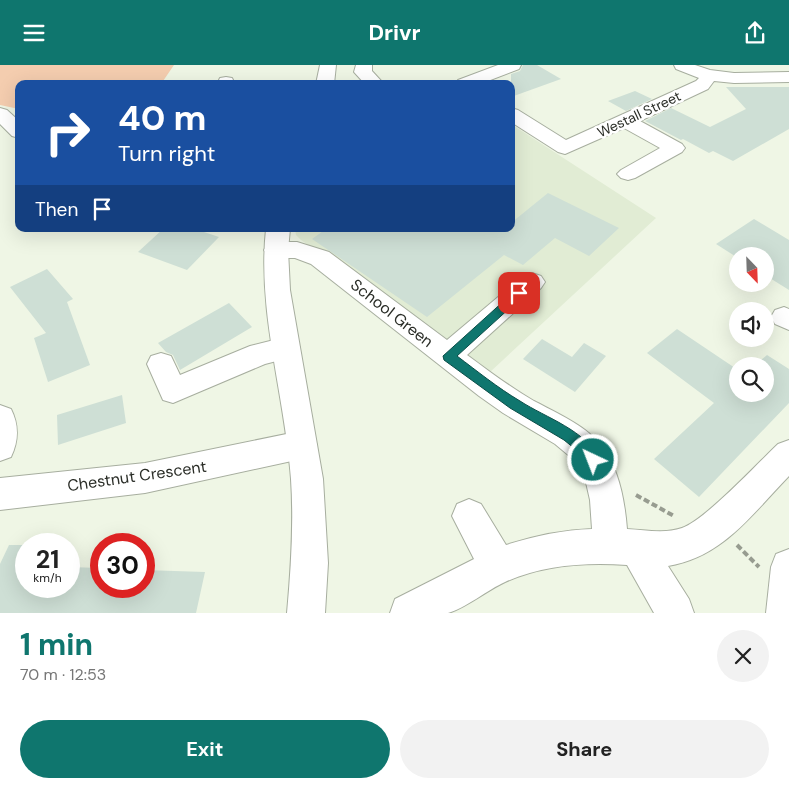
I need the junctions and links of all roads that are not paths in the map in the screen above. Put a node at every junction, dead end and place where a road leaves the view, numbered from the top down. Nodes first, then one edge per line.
1 (328, 65) edge
2 (364, 65) edge
3 (513, 65) edge
4 (682, 65) edge
5 (709, 76) junction
6 (789, 77) edge
7 (326, 80) edge
8 (371, 80) edge
9 (474, 80) edge
10 (0, 114) edge
11 (515, 117) edge
12 (624, 120) junction
13 (15, 128) edge
14 (628, 174) dead end
15 (277, 239) edge
16 (532, 282) dead end
17 (286, 348) junction
18 (448, 356) junction
19 (161, 364) dead end
20 (0, 418) edge
21 (302, 445) junction
22 (0, 447) edge
23 (789, 454) edge
24 (0, 494) edge
25 (469, 516) dead end
26 (624, 547) junction
27 (498, 566) junction
28 (789, 567) edge
29 (306, 613) edge
30 (409, 613) edge
31 (675, 613) edge
32 (785, 613) edge

1 - 7 street
2 - 8 street
3 - 9 street
4 - 5 street, Westall Street
5 - 6 street, Westall Street
5 - 12 street, Westall Street
10 - 13 street
11 - 12 street, Westall Street
12 - 14 street
15 - 17 street, School Green
15 - 18 street, School Green
16 - 18 street
17 - 19 street
17 - 21 street, School Green
18 - 26 street, School Green
20 - 22 street
21 - 24 street, Chestnut Crescent
21 - 29 street, School Green
23 - 26 street
25 - 27 street
26 - 27 street
26 - 31 street
27 - 30 street
28 - 32 street

